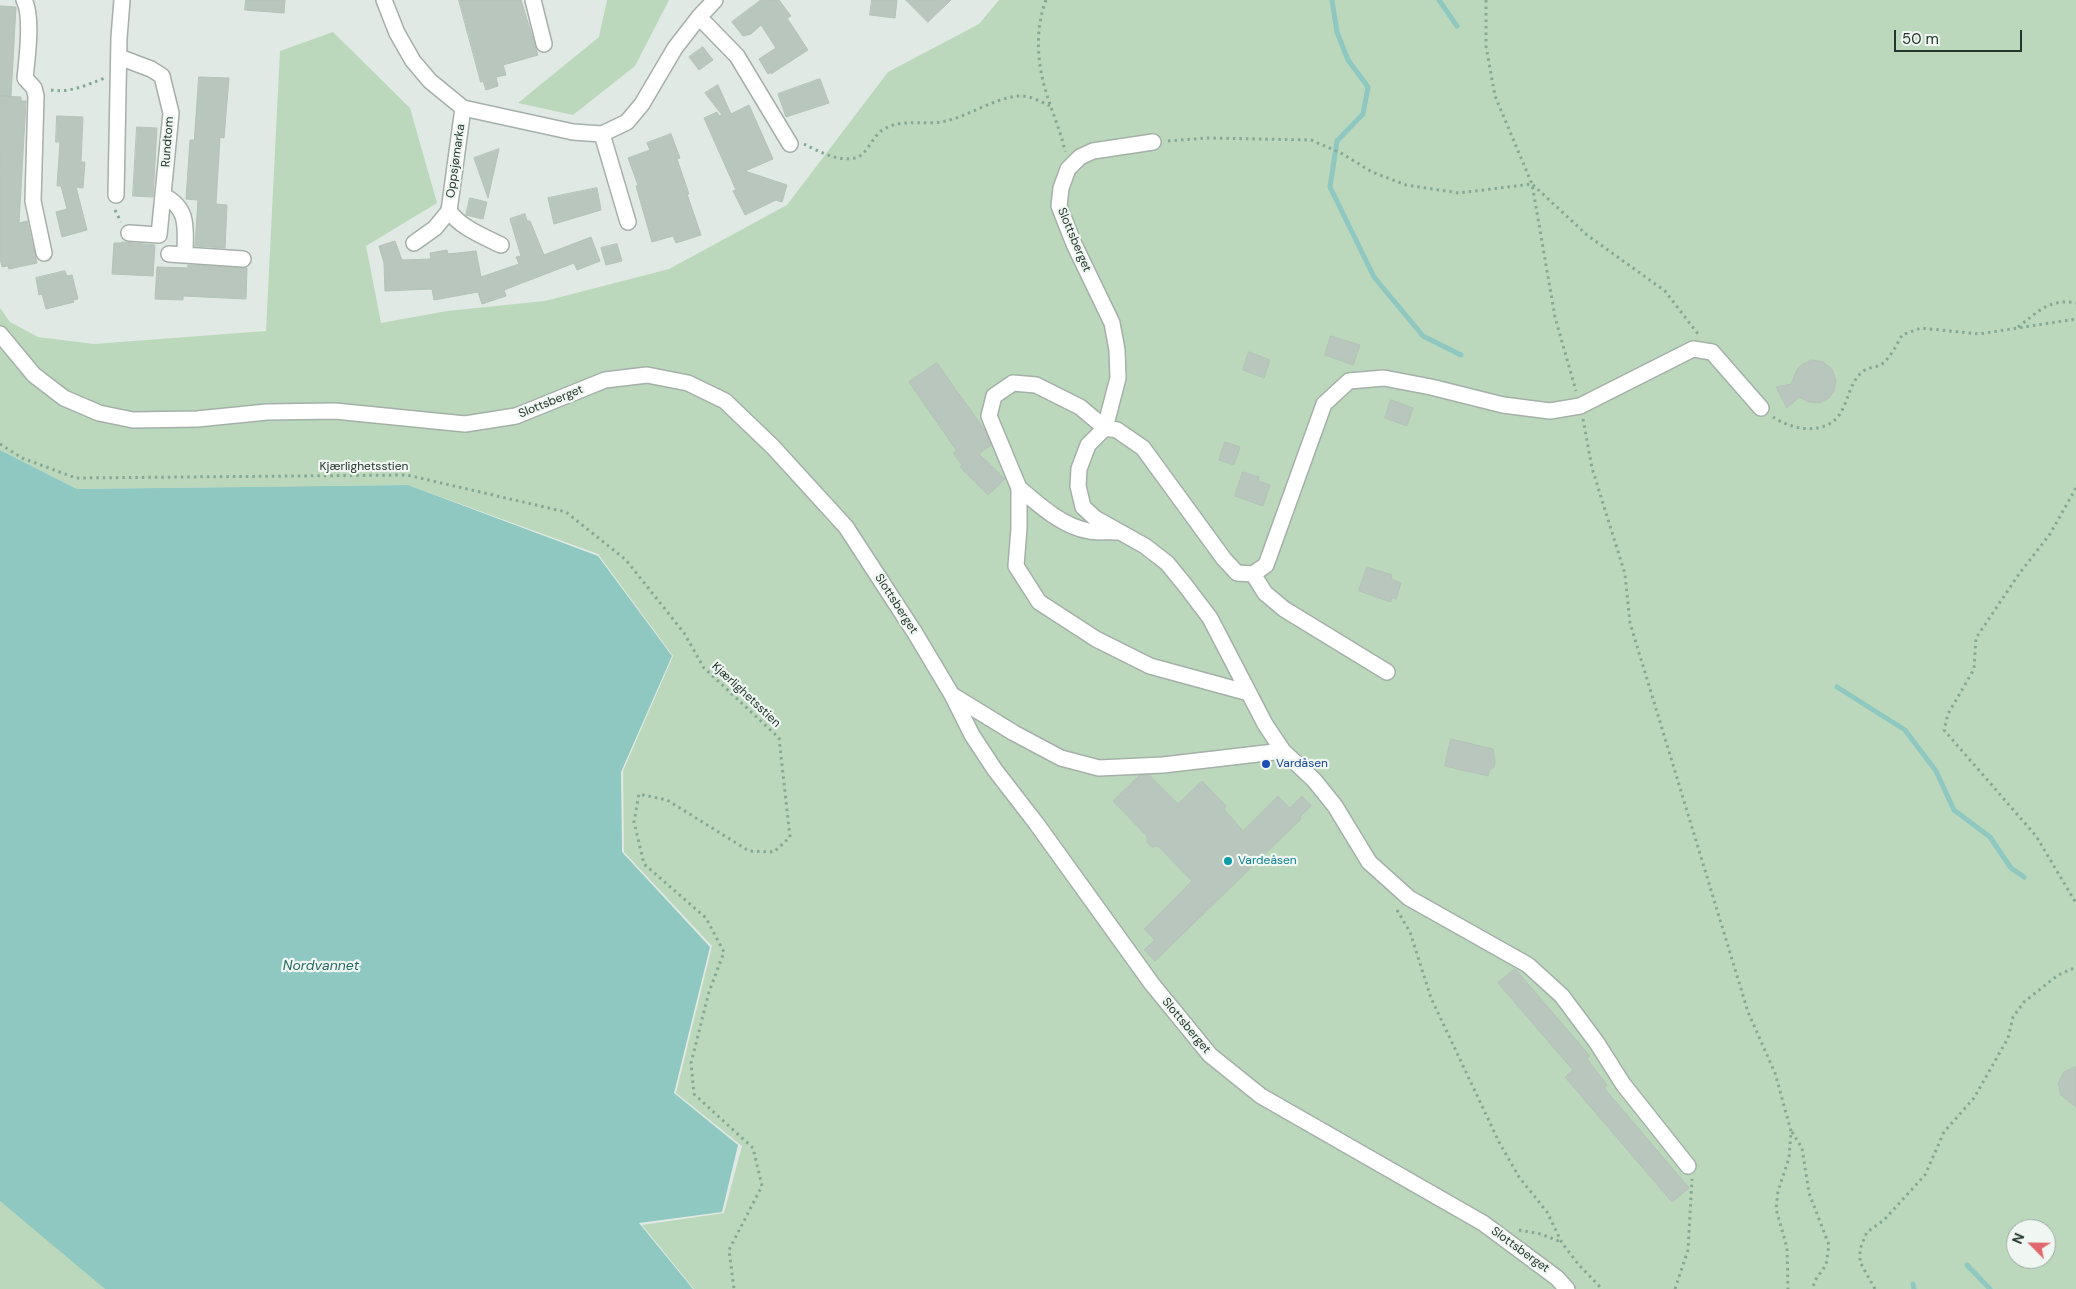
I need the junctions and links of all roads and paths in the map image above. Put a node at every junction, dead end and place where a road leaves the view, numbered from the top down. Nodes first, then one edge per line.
1 (24, 0) edge
2 (122, 0) edge
3 (384, 0) edge
4 (533, 0) edge
5 (715, 0) edge
6 (1046, 0) edge
7 (1486, 0) edge
8 (699, 17) junction
9 (544, 44) dead end
10 (119, 64) junction
11 (63, 92) dead end
12 (1050, 106) junction
13 (463, 108) junction
14 (602, 134) junction
15 (786, 138) joint
16 (1154, 142) joint
17 (1068, 169) junction
18 (1532, 184) junction
19 (116, 195) joint
20 (164, 196) junction
21 (449, 211) junction
22 (628, 222) dead end
23 (129, 233) joint
24 (414, 243) dead end
25 (501, 245) dead end
26 (44, 253) dead end
27 (170, 254) dead end
28 (185, 255) junction
29 (243, 259) dead end
30 (2076, 303) edge
31 (2076, 319) edge
32 (2016, 328) junction
33 (0, 334) edge
34 (1712, 352) junction
35 (1580, 406) junction
36 (1761, 408) joint
37 (1105, 428) junction
38 (0, 444) edge
39 (1019, 488) junction
40 (2076, 488) edge
41 (1120, 532) junction
42 (1253, 574) junction
43 (1387, 672) dead end
44 (1249, 693) junction
45 (952, 695) junction
46 (1283, 752) junction
47 (2076, 903) edge
48 (1396, 909) dead end
49 (2076, 967) edge
50 (1791, 1131) junction
51 (1688, 1166) joint
52 (734, 1289) edge
53 (1567, 1289) edge
54 (1602, 1289) edge
55 (1675, 1289) edge
56 (1788, 1289) edge
57 (1812, 1289) edge
58 (1875, 1289) edge

1 - 26 street
2 - 10 street
3 - 13 street, Oppsjømarka
4 - 9 street
5 - 8 street
6 - 12 path
7 - 18 path
8 - 14 street
8 - 15 street
10 - 11 path
10 - 19 street
10 - 20 street, Rundtom
12 - 15 path
12 - 17 path
13 - 14 street, Oppsjømarka
13 - 21 street, Oppsjømarka
14 - 22 street
16 - 17 street
16 - 18 path
17 - 37 street, Slottsberget
18 - 34 path
18 - 35 path
19 - 23 path
20 - 23 street
20 - 28 street
21 - 24 street
21 - 25 street, Oppsjømarka
27 - 28 street
28 - 29 street
30 - 32 path
31 - 32 path
32 - 36 path
33 - 45 street, Slottsberget
34 - 35 street
34 - 36 street
35 - 42 street
35 - 50 path
37 - 39 street
37 - 41 street
37 - 42 street
38 - 52 path, Kjærlighetsstien
39 - 41 street
39 - 44 street
40 - 47 path
41 - 44 street
42 - 43 street
44 - 46 street
45 - 46 street, Slottsberget
45 - 53 street, Slottsberget
46 - 51 street
48 - 54 path
49 - 58 path
50 - 56 path
50 - 57 path
51 - 55 path

